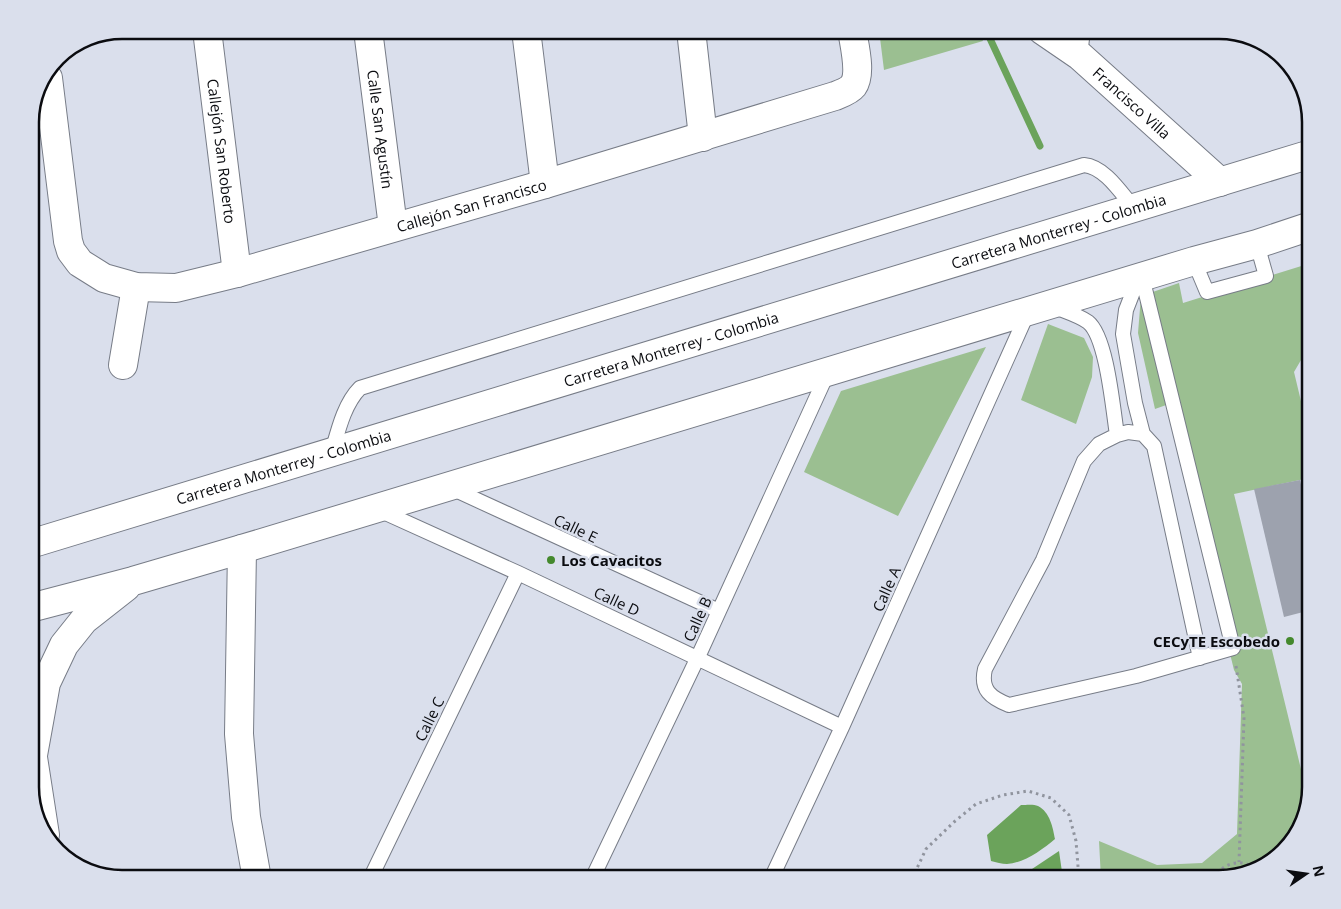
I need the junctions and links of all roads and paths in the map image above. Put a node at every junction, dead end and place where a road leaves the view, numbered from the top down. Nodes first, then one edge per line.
1 (209, 39) edge
2 (369, 39) edge
3 (527, 39) edge
4 (692, 39) edge
5 (853, 39) edge
6 (1070, 39) edge
7 (1082, 43) edge
8 (49, 83) edge
9 (703, 136) junction
10 (1302, 157) edge
11 (1220, 182) junction
12 (545, 184) junction
13 (1134, 208) junction
14 (394, 227) junction
15 (1302, 229) edge
16 (237, 274) junction
17 (1140, 277) junction
18 (136, 287) junction
19 (1039, 308) junction
20 (123, 365) dead end
21 (828, 372) junction
22 (1143, 434) junction
23 (1117, 435) junction
24 (332, 452) junction
25 (447, 486) junction
26 (376, 508) junction
27 (39, 541) edge
28 (242, 549) junction
29 (518, 573) junction
30 (133, 581) junction
31 (39, 606) edge
32 (718, 611) junction
33 (1233, 648) junction
34 (698, 657) junction
35 (1200, 658) junction
36 (39, 712) edge
37 (842, 728) junction
38 (1239, 862) junction
39 (1249, 865) edge
40 (255, 870) edge
41 (374, 870) edge
42 (596, 870) edge
43 (775, 870) edge
44 (916, 870) edge
45 (1078, 870) edge
46 (1220, 870) edge

1 - 16 main road, Callejón San Roberto
2 - 14 main road, Calle San Agustín
3 - 12 main road
4 - 9 main road
5 - 9 main road, Callejón San Francisco
6 - 7 main road, Francisco Villa
7 - 11 main road, Francisco Villa
8 - 18 main road, Callejón San Francisco
9 - 12 main road, Callejón San Francisco
10 - 11 main road, Carretera Monterrey - Colombia
11 - 13 main road, Carretera Monterrey - Colombia
12 - 14 main road, Callejón San Francisco
13 - 24 main road, Carretera Monterrey - Colombia
13 - 24 lane
14 - 16 main road, Callejón San Francisco
15 - 17 main road
16 - 18 main road, Callejón San Francisco
17 - 19 main road
17 - 22 lane
17 - 33 lane
18 - 20 main road
19 - 21 main road
19 - 23 lane
19 - 37 lane, Calle A
21 - 25 main road
21 - 32 lane, Calle B
22 - 23 lane
22 - 35 lane
23 - 35 lane
24 - 27 main road, Carretera Monterrey - Colombia
25 - 26 main road
25 - 32 lane, Calle E
26 - 28 main road
26 - 29 lane, Calle D
28 - 30 main road
28 - 40 main road
29 - 34 lane, Calle D
29 - 41 lane, Calle C
30 - 31 main road
30 - 36 main road
32 - 34 lane, Calle B
33 - 35 lane
33 - 38 path
34 - 37 lane, Calle D
34 - 42 lane, Calle B
37 - 43 lane, Calle A
38 - 39 path
38 - 46 path
44 - 45 path

